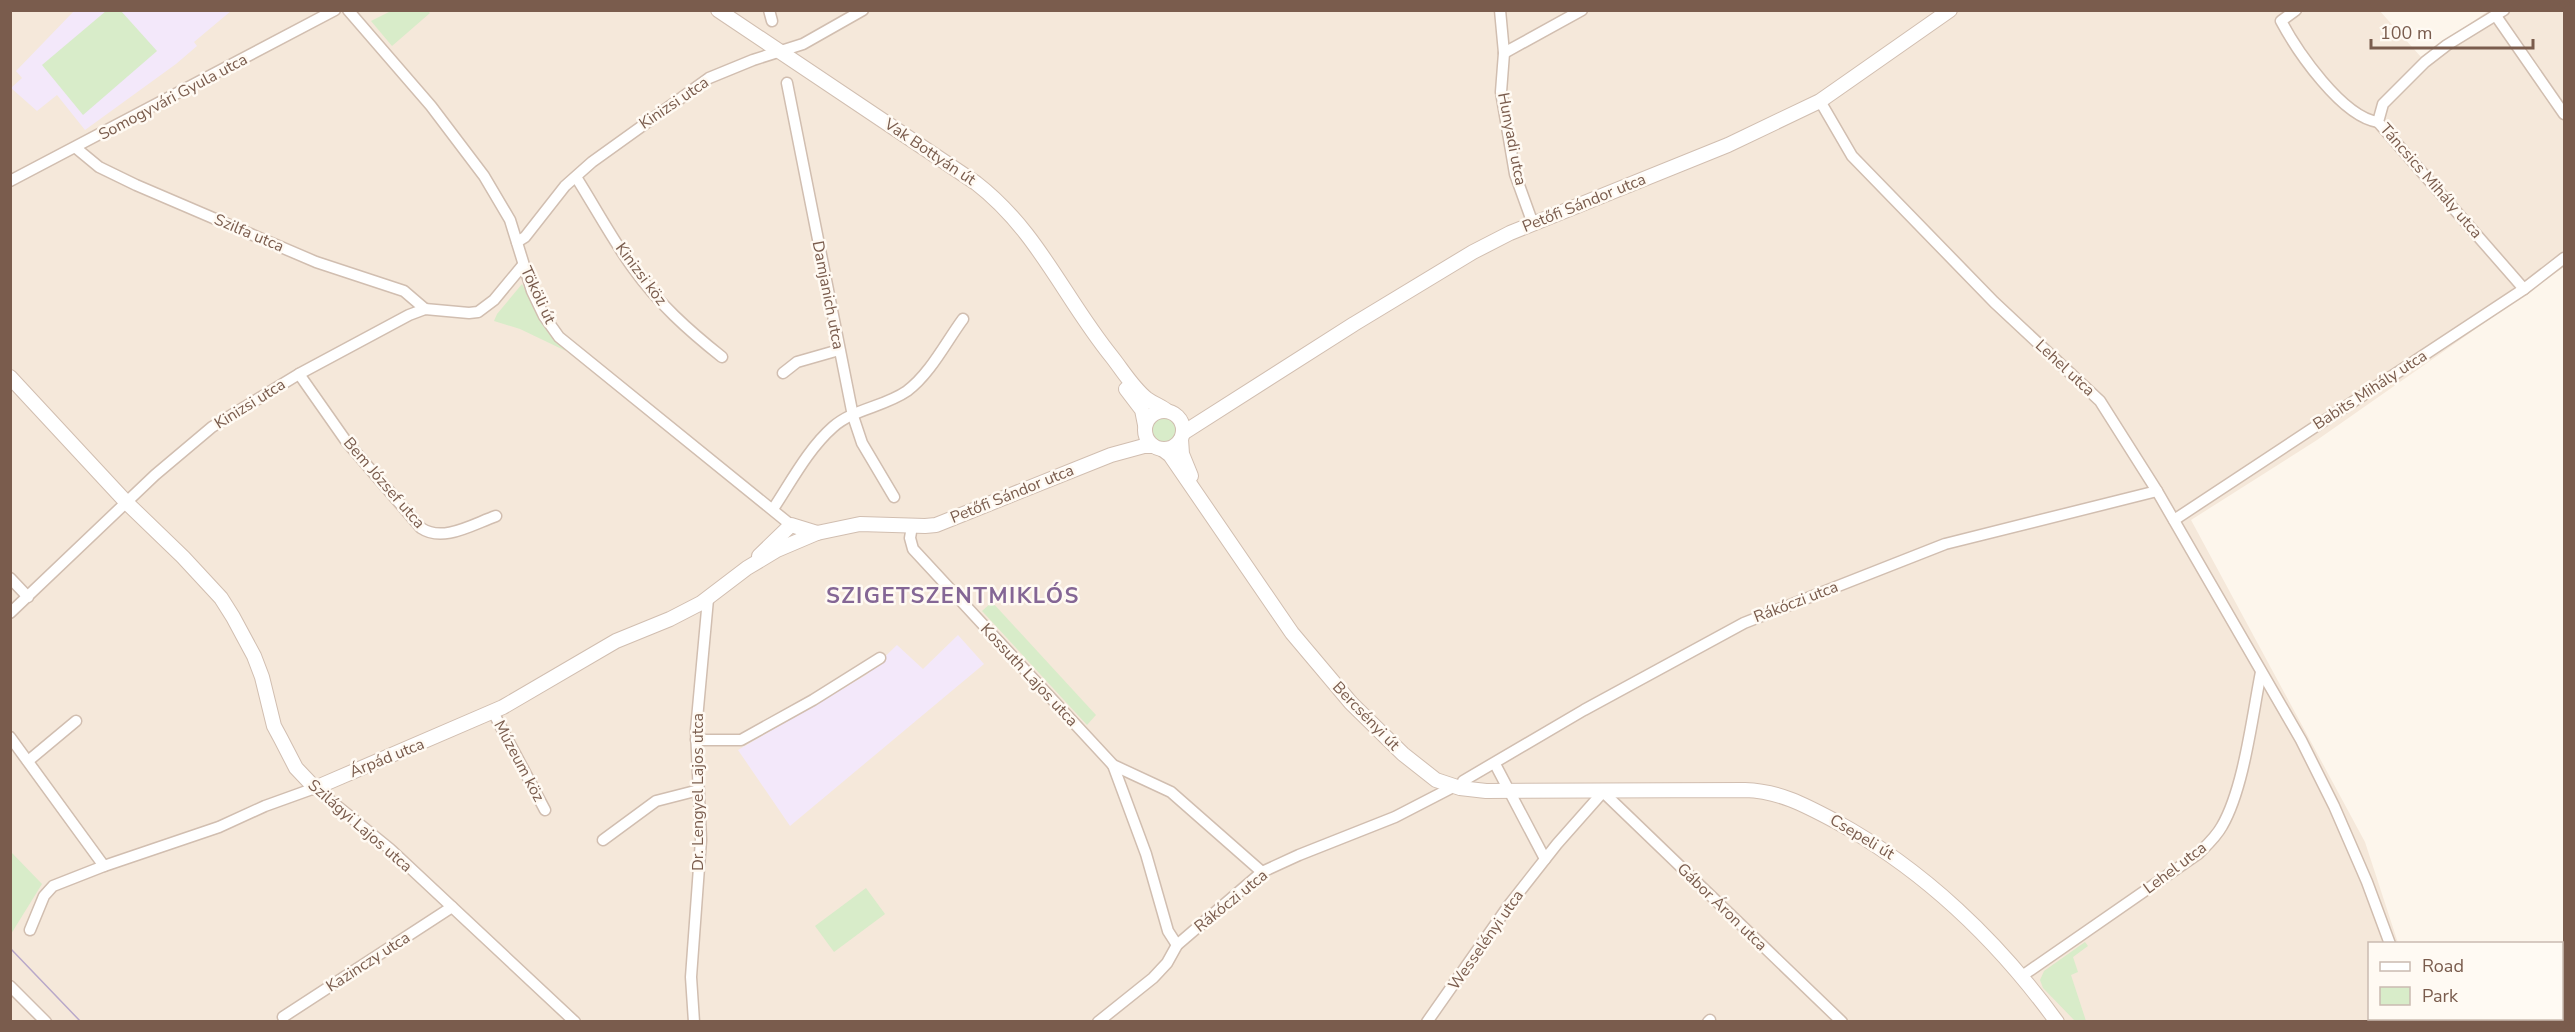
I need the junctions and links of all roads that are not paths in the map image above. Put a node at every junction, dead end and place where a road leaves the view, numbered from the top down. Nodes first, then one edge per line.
1 (335, 10) edge
2 (348, 10) edge
3 (718, 10) edge
4 (863, 10) edge
5 (1500, 10) edge
6 (1582, 10) edge
7 (1950, 10) edge
8 (2296, 10) edge
9 (2500, 13) edge
10 (780, 52) junction
11 (1504, 53) junction
12 (787, 83) dead end
13 (1820, 101) junction
14 (2565, 114) edge
15 (2378, 122) junction
16 (76, 148) junction
17 (576, 177) junction
18 (10, 181) edge
19 (1533, 224) junction
20 (517, 242) junction
21 (2565, 258) edge
22 (523, 265) junction
23 (2524, 289) junction
24 (424, 309) junction
25 (963, 319) dead end
26 (1098, 340) junction
27 (839, 350) junction
28 (722, 357) dead end
29 (783, 373) dead end
30 (299, 374) junction
31 (10, 378) edge
32 (1223, 407) junction
33 (1172, 413) junction
34 (853, 416) junction
35 (1145, 428) junction
36 (1182, 436) junction
37 (1157, 447) junction
38 (1111, 455) junction
39 (2157, 491) junction
40 (894, 497) dead end
41 (127, 503) junction
42 (1207, 507) junction
43 (773, 509) junction
44 (496, 516) dead end
45 (2174, 520) junction
46 (791, 525) junction
47 (912, 526) junction
48 (818, 533) junction
49 (747, 568) junction
50 (10, 578) edge
51 (28, 597) junction
52 (708, 599) junction
53 (10, 614) edge
54 (880, 658) dead end
55 (2261, 672) junction
56 (493, 712) junction
57 (76, 721) dead end
58 (10, 737) edge
59 (696, 740) junction
60 (28, 761) junction
61 (1495, 764) junction
62 (1113, 765) junction
63 (1459, 784) junction
64 (315, 788) junction
65 (699, 790) junction
66 (1508, 792) junction
67 (1603, 792) junction
68 (545, 810) dead end
69 (603, 840) dead end
70 (1545, 859) junction
71 (104, 866) junction
72 (1262, 872) junction
73 (452, 908) junction
74 (30, 930) dead end
75 (2389, 942) edge
76 (1178, 945) junction
77 (2022, 976) junction
78 (10, 986) edge
79 (283, 1017) dead end
80 (46, 1022) edge
81 (575, 1022) edge
82 (694, 1022) edge
83 (1098, 1022) edge
84 (1427, 1022) edge
85 (1842, 1022) edge
86 (2057, 1022) edge

1 - 16 street, Somogyvári Gyula utca
2 - 20 street, Tököli út
3 - 10 street, Vak Bottyán út
4 - 10 street, Kinizsi utca
5 - 11 street, Hunyadi utca
6 - 11 street
7 - 13 street, Petőfi Sándor utca
8 - 15 street
9 - 14 street
9 - 15 street, Táncsics Mihály utca
10 - 17 street, Kinizsi utca
10 - 26 street, Vak Bottyán út
11 - 19 street, Hunyadi utca
12 - 27 street, Damjanich utca
13 - 19 street, Petőfi Sándor utca
13 - 39 street, Lehel utca
15 - 23 street, Táncsics Mihály utca
16 - 18 street, Somogyvári Gyula utca
16 - 24 street, Szilfa utca
17 - 20 street, Kinizsi utca
17 - 28 street, Kinizsi köz
19 - 32 street, Petőfi Sándor utca
20 - 22 street, Tököli út
21 - 23 street, Babits Mihály utca
22 - 24 street
22 - 43 street, Tököli út
23 - 45 street, Babits Mihály utca
24 - 30 street, Kinizsi utca
25 - 34 street
26 - 33 street, Vak Bottyán út
26 - 35 street, Vak Bottyán út
27 - 29 street
27 - 34 street, Damjanich utca
30 - 41 street, Kinizsi utca
30 - 44 street, Bem József utca
31 - 41 street, Szilágyi Lajos utca
32 - 33 street, Petőfi Sándor utca
32 - 36 street, Petőfi Sándor utca
33 - 35 street
33 - 36 street
34 - 40 street, Damjanich utca
34 - 43 street
35 - 37 street
35 - 38 street, Petőfi Sándor utca
36 - 37 street
36 - 42 street, Bercsényi út
37 - 38 street, Petőfi Sándor utca
37 - 42 street, Bercsényi út
38 - 47 street, Petőfi Sándor utca
39 - 45 street, Lehel utca
39 - 61 street, Rákóczi utca
41 - 51 street, Kinizsi utca
41 - 64 street, Szilágyi Lajos utca
42 - 63 street, Bercsényi út
43 - 46 street, Tököli út
45 - 55 street, Lehel utca
46 - 48 street
46 - 49 street, Árpád utca
47 - 48 street, Árpád utca
47 - 62 street, Kossuth Lajos utca
48 - 49 street, Árpád utca
49 - 52 street, Árpád utca
50 - 51 street
51 - 53 street, Kinizsi utca
52 - 56 street, Árpád utca
52 - 59 street, Dr. Lengyel Lajos utca
54 - 59 street
55 - 75 street, Lehel utca
55 - 77 street, Lehel utca
56 - 64 street, Árpád utca
56 - 68 street, Múzeum köz
57 - 60 street
58 - 60 street
59 - 65 street, Dr. Lengyel Lajos utca
60 - 71 street
61 - 63 street, Rákóczi utca
61 - 66 street
62 - 72 street, Kossuth Lajos utca
62 - 76 street, Kossuth Lajos utca
63 - 66 street, Bercsényi út
63 - 72 street, Rákóczi utca
64 - 71 street, Árpád utca
64 - 73 street, Szilágyi Lajos utca
65 - 69 street
65 - 82 street, Dr. Lengyel Lajos utca
66 - 67 street, Bercsényi út
66 - 70 street
67 - 70 street, Wesselényi utca
67 - 77 street, Csepeli út
67 - 85 street, Gábor Áron utca
70 - 84 street, Wesselényi utca
71 - 74 street, Árpád utca
72 - 76 street, Rákóczi utca
73 - 79 street, Kazinczy utca
73 - 81 street, Szilágyi Lajos utca
76 - 83 street, Rákóczi utca
77 - 86 street, Csepeli út
78 - 80 street

